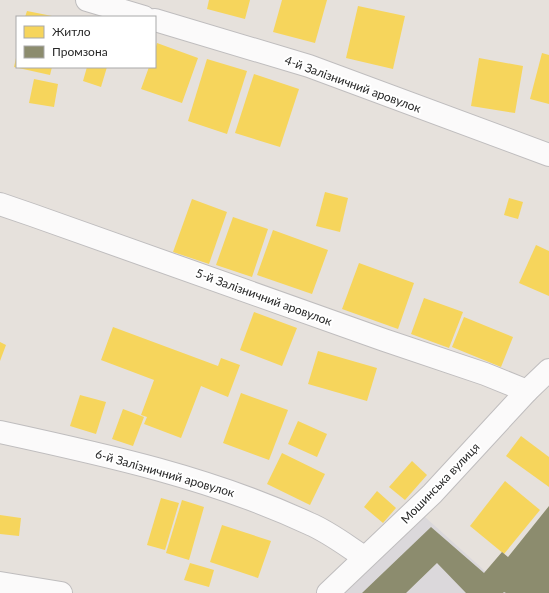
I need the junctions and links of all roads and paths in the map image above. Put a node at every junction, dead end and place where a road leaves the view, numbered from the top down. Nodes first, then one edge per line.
1 (87, 0) edge
2 (141, 16) edge
3 (156, 20) edge
4 (549, 156) edge
5 (0, 204) edge
6 (549, 370) edge
7 (527, 391) junction
8 (0, 432) edge
9 (364, 557) junction
10 (0, 583) edge
11 (61, 593) edge
12 (328, 593) edge

1 - 2 street
3 - 4 street, 4-й Залізничний аровулок
5 - 7 street, 5-й Залізничний аровулок
6 - 7 street, Мошинська вулиця
7 - 9 street, Мошинська вулиця
8 - 9 street, 6-й Залізничний аровулок
9 - 12 street, Мошинська вулиця
10 - 11 street

